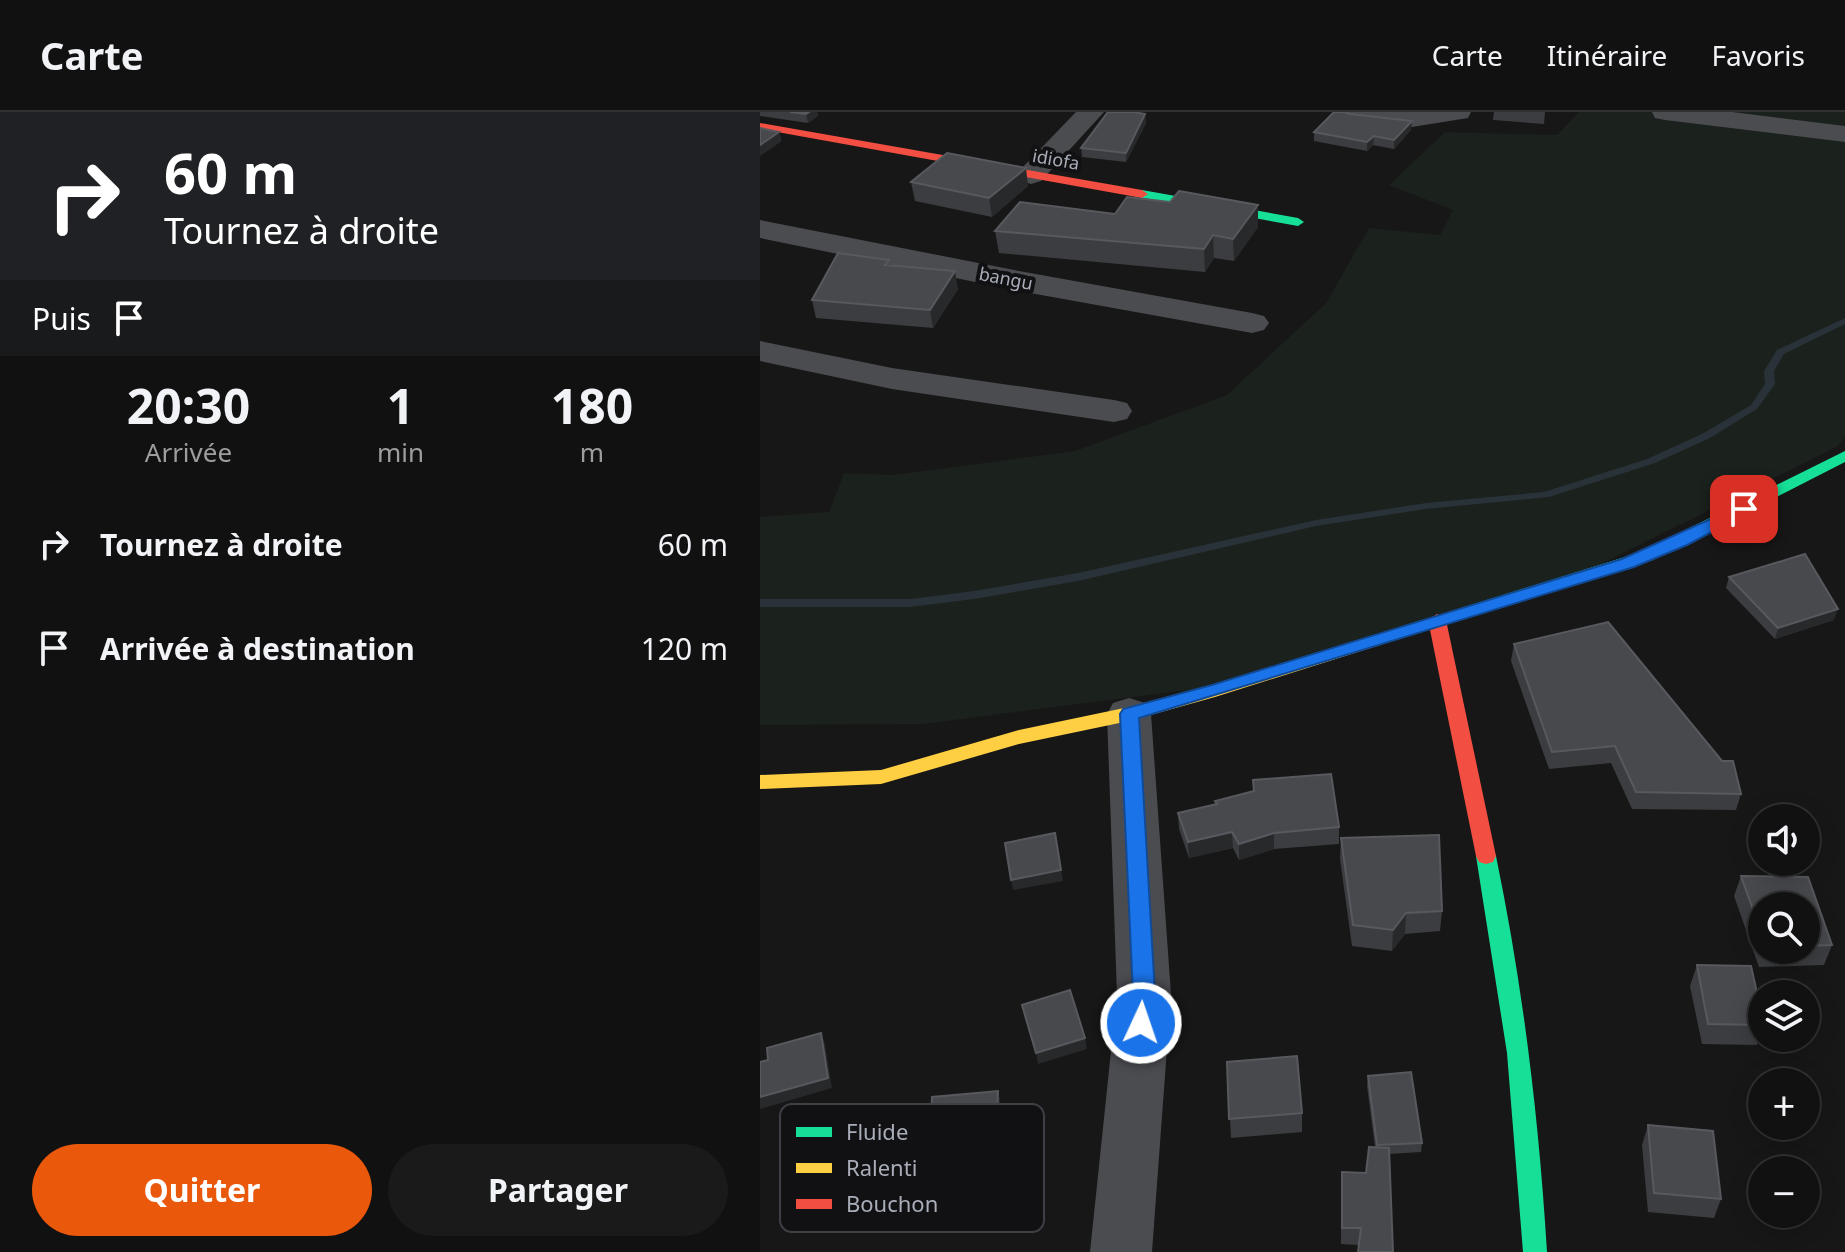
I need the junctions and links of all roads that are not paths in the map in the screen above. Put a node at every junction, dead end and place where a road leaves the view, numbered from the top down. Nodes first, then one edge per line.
1 (1091, 112) edge
2 (1350, 112) edge
3 (1458, 112) edge
4 (1665, 112) edge
5 (760, 126) edge
6 (1845, 134) edge
7 (1031, 175) junction
8 (1298, 222) dead end
9 (760, 229) edge
10 (1252, 323) dead end
11 (760, 351) edge
12 (1114, 411) dead end
13 (1845, 456) edge
14 (1437, 620) junction
15 (1129, 714) junction
16 (760, 782) edge
17 (1121, 1252) edge
18 (1535, 1252) edge

1 - 7 street
2 - 3 street
4 - 6 street
5 - 7 street, idiofa
7 - 8 street, idiofa
9 - 10 street, bangu
11 - 12 street
13 - 14 street
14 - 15 street
14 - 18 street
15 - 16 street
15 - 17 street

